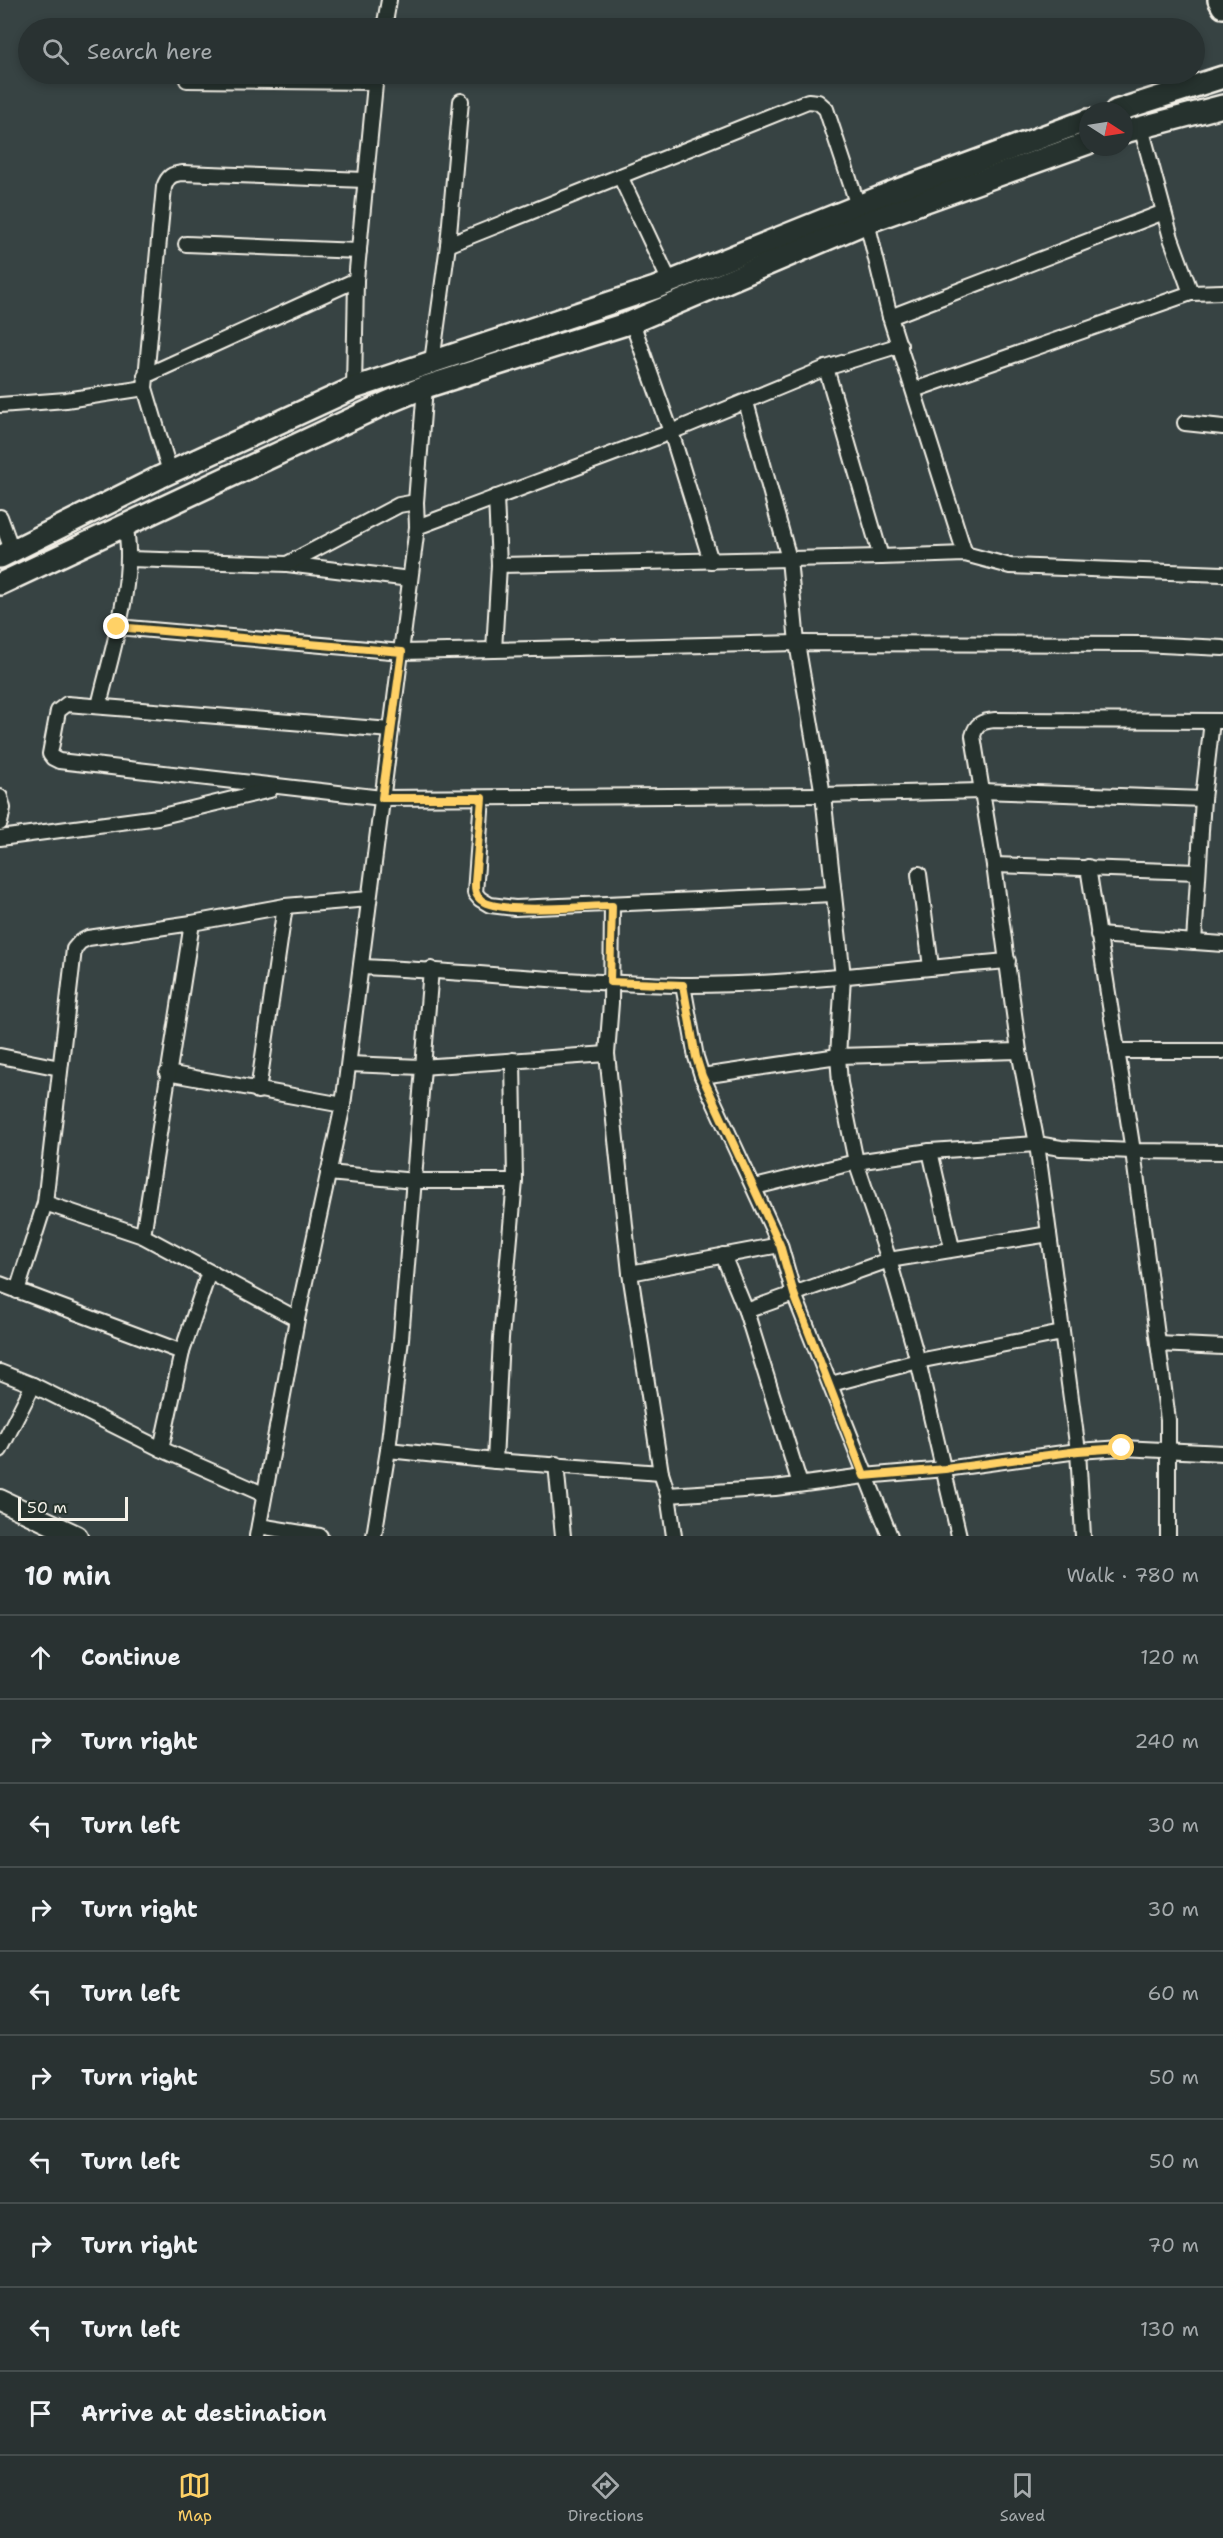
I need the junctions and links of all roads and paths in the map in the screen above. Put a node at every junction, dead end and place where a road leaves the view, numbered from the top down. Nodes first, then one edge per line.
1 (1219, 0) edge
2 (389, 2) edge
3 (1223, 7) edge
4 (386, 18) edge
5 (1223, 77) edge
6 (1205, 83) edge
7 (375, 84) edge
8 (1201, 84) edge
9 (461, 102) dead end
10 (1133, 106) edge
11 (1223, 106) edge
12 (1079, 124) edge
13 (1133, 130) edge
14 (1133, 133) edge
15 (1079, 146) edge
16 (620, 176) junction
17 (365, 180) junction
18 (1164, 212) junction
19 (863, 214) junction
20 (186, 244) dead end
21 (448, 245) junction
22 (359, 251) junction
23 (356, 280) junction
24 (670, 282) junction
25 (1223, 292) edge
26 (1191, 293) junction
27 (890, 317) junction
28 (632, 322) junction
29 (900, 345) junction
30 (432, 362) junction
31 (826, 368) junction
32 (145, 382) junction
33 (425, 387) junction
34 (354, 388) junction
35 (914, 390) junction
36 (746, 402) junction
37 (0, 405) edge
38 (1185, 423) dead end
39 (1223, 427) edge
40 (671, 432) junction
41 (170, 472) junction
42 (496, 497) junction
43 (416, 502) junction
44 (0, 517) edge
45 (125, 524) junction
46 (417, 526) junction
47 (6, 554) edge
48 (965, 555) junction
49 (881, 557) junction
50 (129, 559) junction
51 (789, 559) junction
52 (711, 561) junction
53 (286, 564) junction
54 (499, 565) junction
55 (1223, 574) edge
56 (410, 579) junction
57 (0, 584) edge
58 (117, 627) junction
59 (797, 643) junction
60 (1223, 648) edge
61 (494, 650) junction
62 (402, 652) junction
63 (99, 706) junction
64 (1217, 721) edge
65 (391, 730) junction
66 (281, 788) junction
67 (981, 791) junction
68 (823, 795) junction
69 (0, 797) edge
70 (382, 798) junction
71 (482, 798) junction
72 (1203, 799) junction
73 (0, 823) edge
74 (0, 838) edge
75 (994, 865) junction
76 (1088, 867) junction
77 (1198, 872) junction
78 (919, 874) dead end
79 (833, 894) junction
80 (369, 899) junction
81 (285, 906) junction
82 (612, 906) junction
83 (192, 923) junction
84 (1098, 935) junction
85 (1194, 942) junction
86 (1223, 945) edge
87 (1008, 961) junction
88 (361, 967) junction
89 (931, 967) junction
90 (431, 969) junction
91 (843, 977) junction
92 (610, 982) junction
93 (683, 985) junction
94 (1117, 1051) junction
95 (1223, 1051) edge
96 (1019, 1052) junction
97 (607, 1054) junction
98 (0, 1056) edge
99 (838, 1056) junction
100 (513, 1060) junction
101 (349, 1064) junction
102 (421, 1067) junction
103 (60, 1068) junction
104 (167, 1073) junction
105 (702, 1076) junction
106 (258, 1091) junction
107 (343, 1105) junction
108 (1037, 1144) junction
109 (1133, 1151) junction
110 (930, 1152) junction
111 (1223, 1152) edge
112 (856, 1162) junction
113 (328, 1173) junction
114 (415, 1181) junction
115 (515, 1181) junction
116 (755, 1187) junction
117 (45, 1203) junction
118 (1049, 1234) junction
119 (142, 1236) junction
120 (780, 1245) junction
121 (952, 1248) junction
122 (723, 1255) junction
123 (889, 1260) junction
124 (209, 1272) junction
125 (630, 1273) junction
126 (0, 1284) edge
127 (17, 1291) junction
128 (794, 1294) junction
129 (746, 1311) junction
130 (297, 1319) junction
131 (1062, 1333) junction
132 (1158, 1344) junction
133 (1223, 1347) edge
134 (182, 1352) junction
135 (918, 1362) junction
136 (0, 1372) edge
137 (831, 1384) junction
138 (33, 1385) junction
139 (161, 1449) junction
140 (0, 1450) edge
141 (388, 1450) junction
142 (1170, 1450) junction
143 (1078, 1451) junction
144 (1223, 1453) edge
145 (495, 1461) junction
146 (555, 1464) junction
147 (945, 1469) junction
148 (661, 1473) junction
149 (864, 1476) junction
150 (800, 1484) junction
151 (263, 1494) junction
152 (668, 1495) junction
153 (0, 1500) edge
154 (258, 1531) edge
155 (77, 1536) edge
156 (320, 1536) edge
157 (374, 1536) edge
158 (563, 1536) edge
159 (674, 1536) edge
160 (890, 1536) edge
161 (959, 1536) edge
162 (1083, 1536) edge
163 (1168, 1536) edge

1 - 3 main road
2 - 4 street
5 - 6 main road
7 - 17 street
8 - 10 main road
9 - 21 street
11 - 13 main road
12 - 19 main road
14 - 18 street
15 - 19 main road
16 - 19 street
16 - 21 street
16 - 24 street
17 - 22 street
17 - 32 street
18 - 26 street
18 - 27 street
19 - 24 main road
19 - 27 street
19 - 28 main road
20 - 22 street
21 - 30 street
22 - 23 street
23 - 32 street
23 - 34 street
24 - 30 main road
25 - 26 street
26 - 35 street
27 - 29 street
28 - 33 main road
28 - 40 street
29 - 31 street
29 - 35 street
30 - 34 main road
31 - 36 street
31 - 49 street
32 - 37 street
32 - 41 street
33 - 43 street
33 - 45 main road
34 - 41 main road
35 - 48 street
36 - 40 street
36 - 51 street
38 - 39 street
40 - 42 street
40 - 52 street
41 - 47 main road
42 - 46 street
42 - 54 street
43 - 46 street
43 - 53 street
44 - 47 street
45 - 50 street
45 - 57 main road
46 - 56 street
48 - 49 street
48 - 55 street
49 - 51 street
50 - 53 street
50 - 58 street
51 - 52 street
51 - 59 street
52 - 54 street
53 - 56 street
54 - 61 street
56 - 62 street
58 - 62 street
58 - 63 street
59 - 60 street
59 - 61 street
59 - 68 street
61 - 62 street
62 - 65 street
63 - 65 street
63 - 66 street
64 - 67 street
64 - 72 street
65 - 70 street
66 - 70 street
66 - 74 street
67 - 68 street
67 - 72 street
67 - 75 street
68 - 71 street
68 - 79 street
69 - 73 street
70 - 71 street
70 - 80 street
71 - 82 street
72 - 77 street
75 - 76 street
75 - 87 street
76 - 77 street
76 - 84 street
77 - 85 street
78 - 89 street
79 - 82 street
79 - 91 street
80 - 81 street
80 - 88 street
81 - 83 street
81 - 106 street
82 - 92 street
83 - 103 street
83 - 104 street
84 - 85 street
84 - 94 street
85 - 86 street
87 - 89 street
87 - 96 street
88 - 90 street
88 - 101 street
89 - 91 street
90 - 92 street
90 - 102 street
91 - 93 street
91 - 99 street
92 - 93 street
92 - 97 street
93 - 105 street
94 - 95 street
94 - 109 street
96 - 99 street
96 - 108 street
97 - 100 street
97 - 125 street
98 - 103 street
99 - 105 street
99 - 112 street
100 - 102 street
100 - 115 street
101 - 102 street
101 - 107 street
102 - 114 street
103 - 117 street
104 - 106 street
104 - 119 street
105 - 116 street
106 - 107 street
107 - 113 street
108 - 109 street
108 - 110 street
108 - 118 street
109 - 111 street
109 - 132 street
110 - 112 street
110 - 121 street
112 - 116 street
112 - 123 street
113 - 114 street
113 - 130 street
114 - 115 street
114 - 141 street
115 - 145 street
116 - 120 street
117 - 119 street
117 - 127 street
118 - 121 street
118 - 131 street
119 - 124 street
120 - 122 street
120 - 128 street
121 - 123 street
122 - 125 street
122 - 129 street
123 - 128 street
123 - 135 street
124 - 130 street
124 - 134 street
125 - 148 street
126 - 127 street
127 - 134 street
128 - 129 street
128 - 137 street
129 - 150 street
130 - 151 street
131 - 135 street
131 - 143 street
132 - 133 street
132 - 142 street
134 - 139 street
135 - 137 street
135 - 147 street
136 - 138 street
137 - 149 street
138 - 139 street
138 - 140 street
139 - 151 street
141 - 145 street
141 - 157 street
142 - 143 street
142 - 144 street
142 - 163 street
143 - 147 street
143 - 162 street
145 - 146 street
146 - 148 street
146 - 158 street
147 - 149 street
147 - 161 street
148 - 152 street
149 - 150 street
149 - 160 street
150 - 152 street
151 - 154 street
152 - 159 street
153 - 155 street
154 - 156 street

